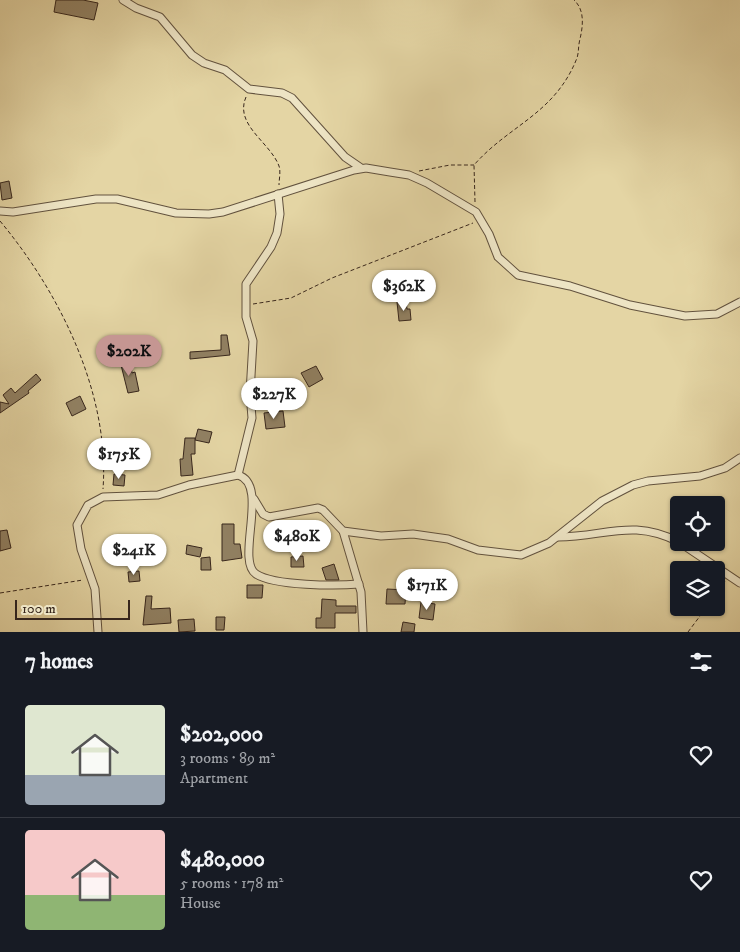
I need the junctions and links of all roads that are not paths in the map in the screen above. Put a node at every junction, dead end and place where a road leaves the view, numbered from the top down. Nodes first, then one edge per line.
1 (123, 0) edge
2 (362, 168) junction
3 (279, 194) junction
4 (0, 211) edge
5 (740, 302) edge
6 (740, 458) edge
7 (238, 475) junction
8 (254, 499) junction
9 (343, 531) junction
10 (558, 537) junction
11 (670, 539) edge
12 (692, 551) edge
13 (740, 583) edge
14 (359, 584) junction
15 (98, 632) edge
16 (363, 632) edge

1 - 2 street
2 - 3 street
2 - 5 street
3 - 4 street
3 - 7 street
6 - 10 street
7 - 8 street
7 - 15 street
8 - 9 street
8 - 14 street
9 - 10 street
9 - 14 street
10 - 11 street
12 - 13 street
14 - 16 street

